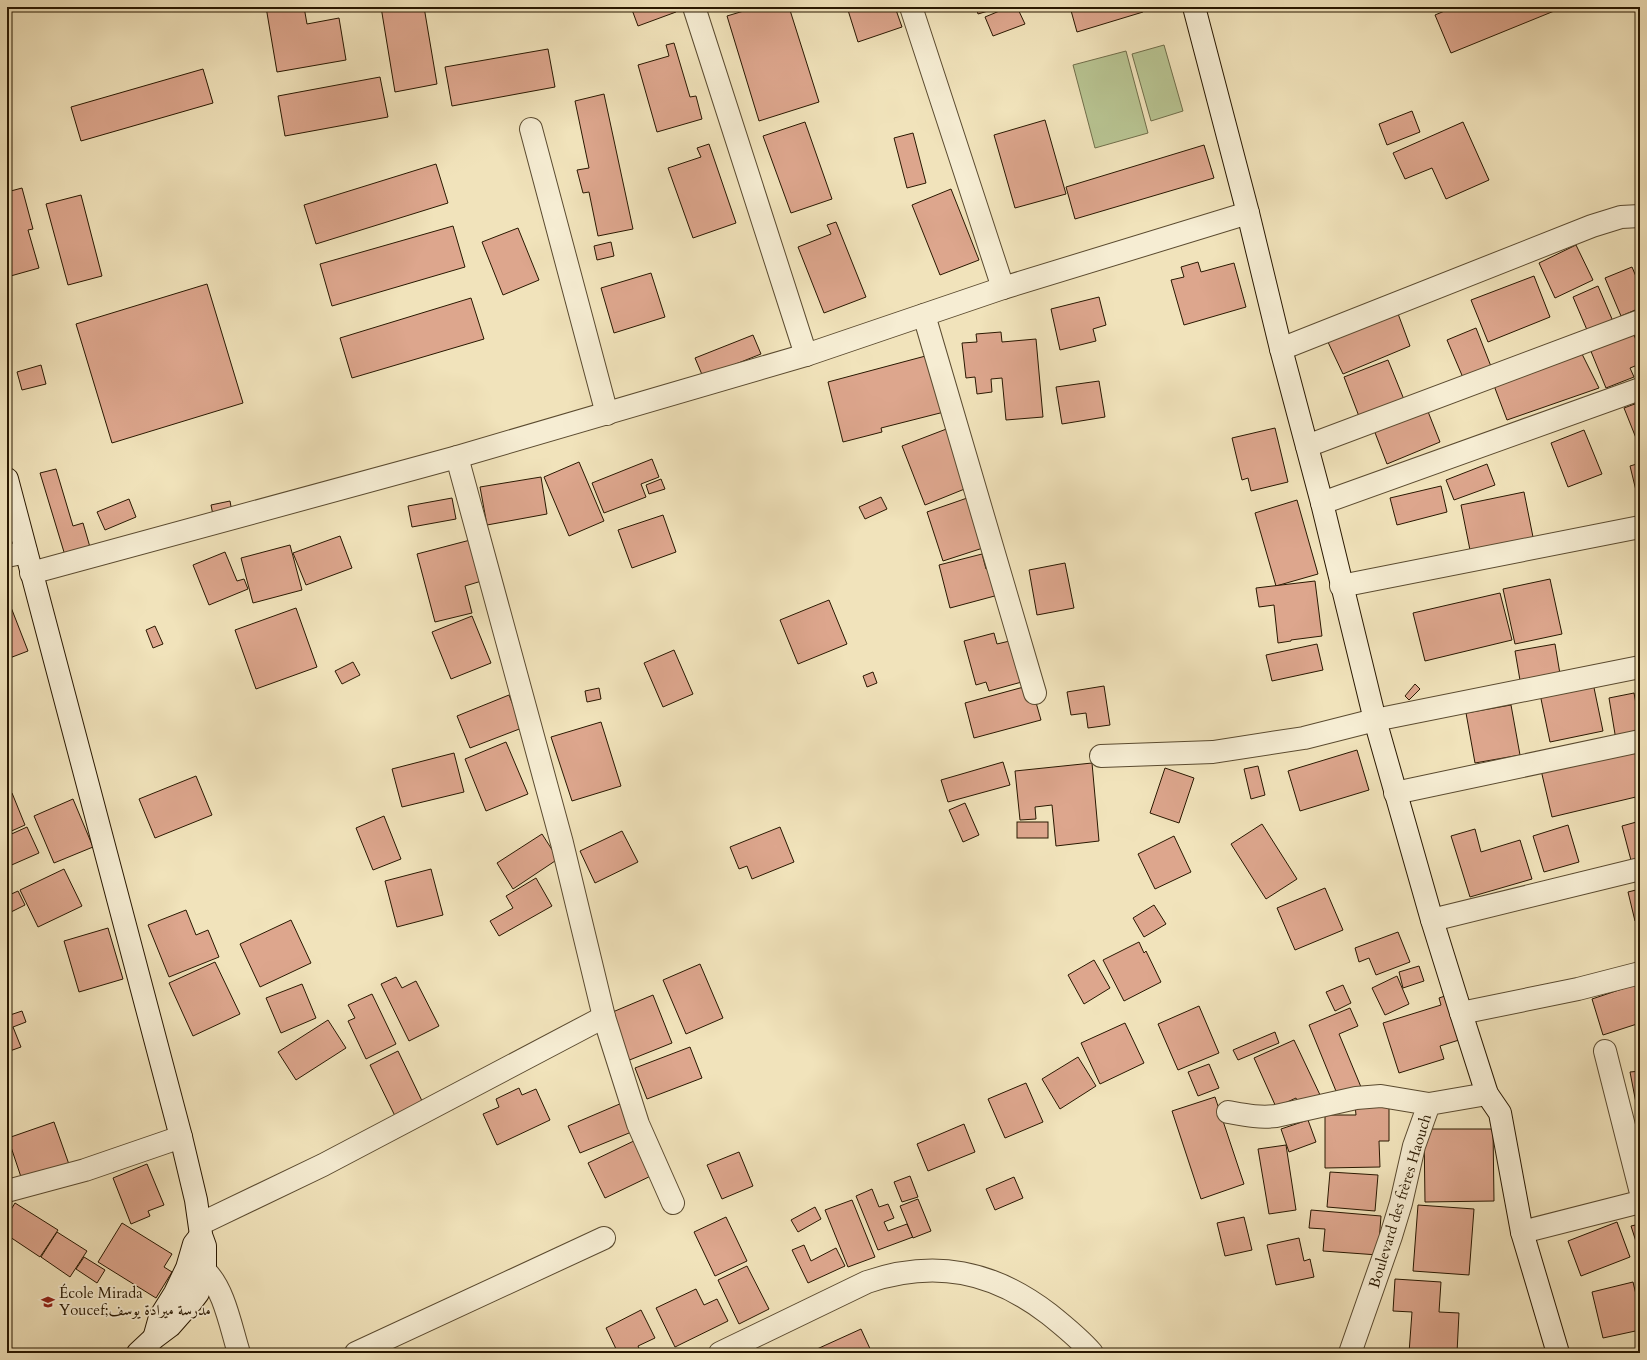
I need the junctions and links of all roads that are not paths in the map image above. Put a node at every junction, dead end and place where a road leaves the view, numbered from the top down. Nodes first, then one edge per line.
1 (694, 7) edge
2 (911, 7) edge
3 (1194, 7) edge
4 (532, 129) dead end
5 (1248, 213) junction
6 (1640, 216) edge
7 (1003, 288) junction
8 (924, 315) junction
9 (1640, 322) edge
10 (1281, 349) junction
11 (806, 355) junction
12 (1640, 389) edge
13 (607, 414) junction
14 (1307, 446) junction
15 (457, 457) junction
16 (7, 479) edge
17 (1322, 503) junction
18 (1640, 528) edge
19 (21, 560) edge
20 (1341, 586) junction
21 (1640, 667) edge
22 (1035, 693) dead end
23 (1375, 720) junction
24 (1640, 741) edge
25 (1101, 756) dead end
26 (1395, 793) junction
27 (1640, 869) edge
28 (1432, 920) junction
29 (1640, 973) edge
30 (1461, 1013) junction
31 (604, 1017) junction
32 (1605, 1051) dead end
33 (1487, 1094) junction
34 (1430, 1104) junction
35 (1228, 1112) dead end
36 (181, 1138) junction
37 (1640, 1189) edge
38 (7, 1191) edge
39 (1640, 1202) edge
40 (673, 1203) dead end
41 (200, 1229) junction
42 (1522, 1232) junction
43 (604, 1238) dead end
44 (205, 1271) junction
45 (154, 1338) junction
46 (138, 1353) edge
47 (239, 1353) edge
48 (356, 1353) edge
49 (720, 1353) edge
50 (1092, 1353) edge
51 (1350, 1353) edge
52 (1558, 1353) edge

1 - 11 street
2 - 7 street
3 - 5 street
4 - 13 street
5 - 7 street
5 - 10 street
6 - 10 street
7 - 8 street
8 - 11 street
8 - 22 street
9 - 14 street
10 - 14 street
11 - 13 street
12 - 17 street
13 - 15 street
14 - 17 street
15 - 19 street
15 - 31 street
16 - 19 street
17 - 20 street
18 - 20 street
19 - 36 street
20 - 23 street
21 - 23 street
23 - 25 street
23 - 26 street
24 - 26 street
26 - 28 street
27 - 28 street
28 - 30 street
29 - 30 street
30 - 33 street
31 - 40 street
31 - 41 street
32 - 37 street
33 - 34 street, Boulevard des frères Haouch
33 - 42 street
34 - 35 street
34 - 51 street, Boulevard des frères Haouch
36 - 38 street
36 - 41 street
39 - 42 street
41 - 44 street
41 - 45 street
42 - 52 street
43 - 48 street
44 - 45 street
44 - 47 street
45 - 46 street
49 - 50 street

